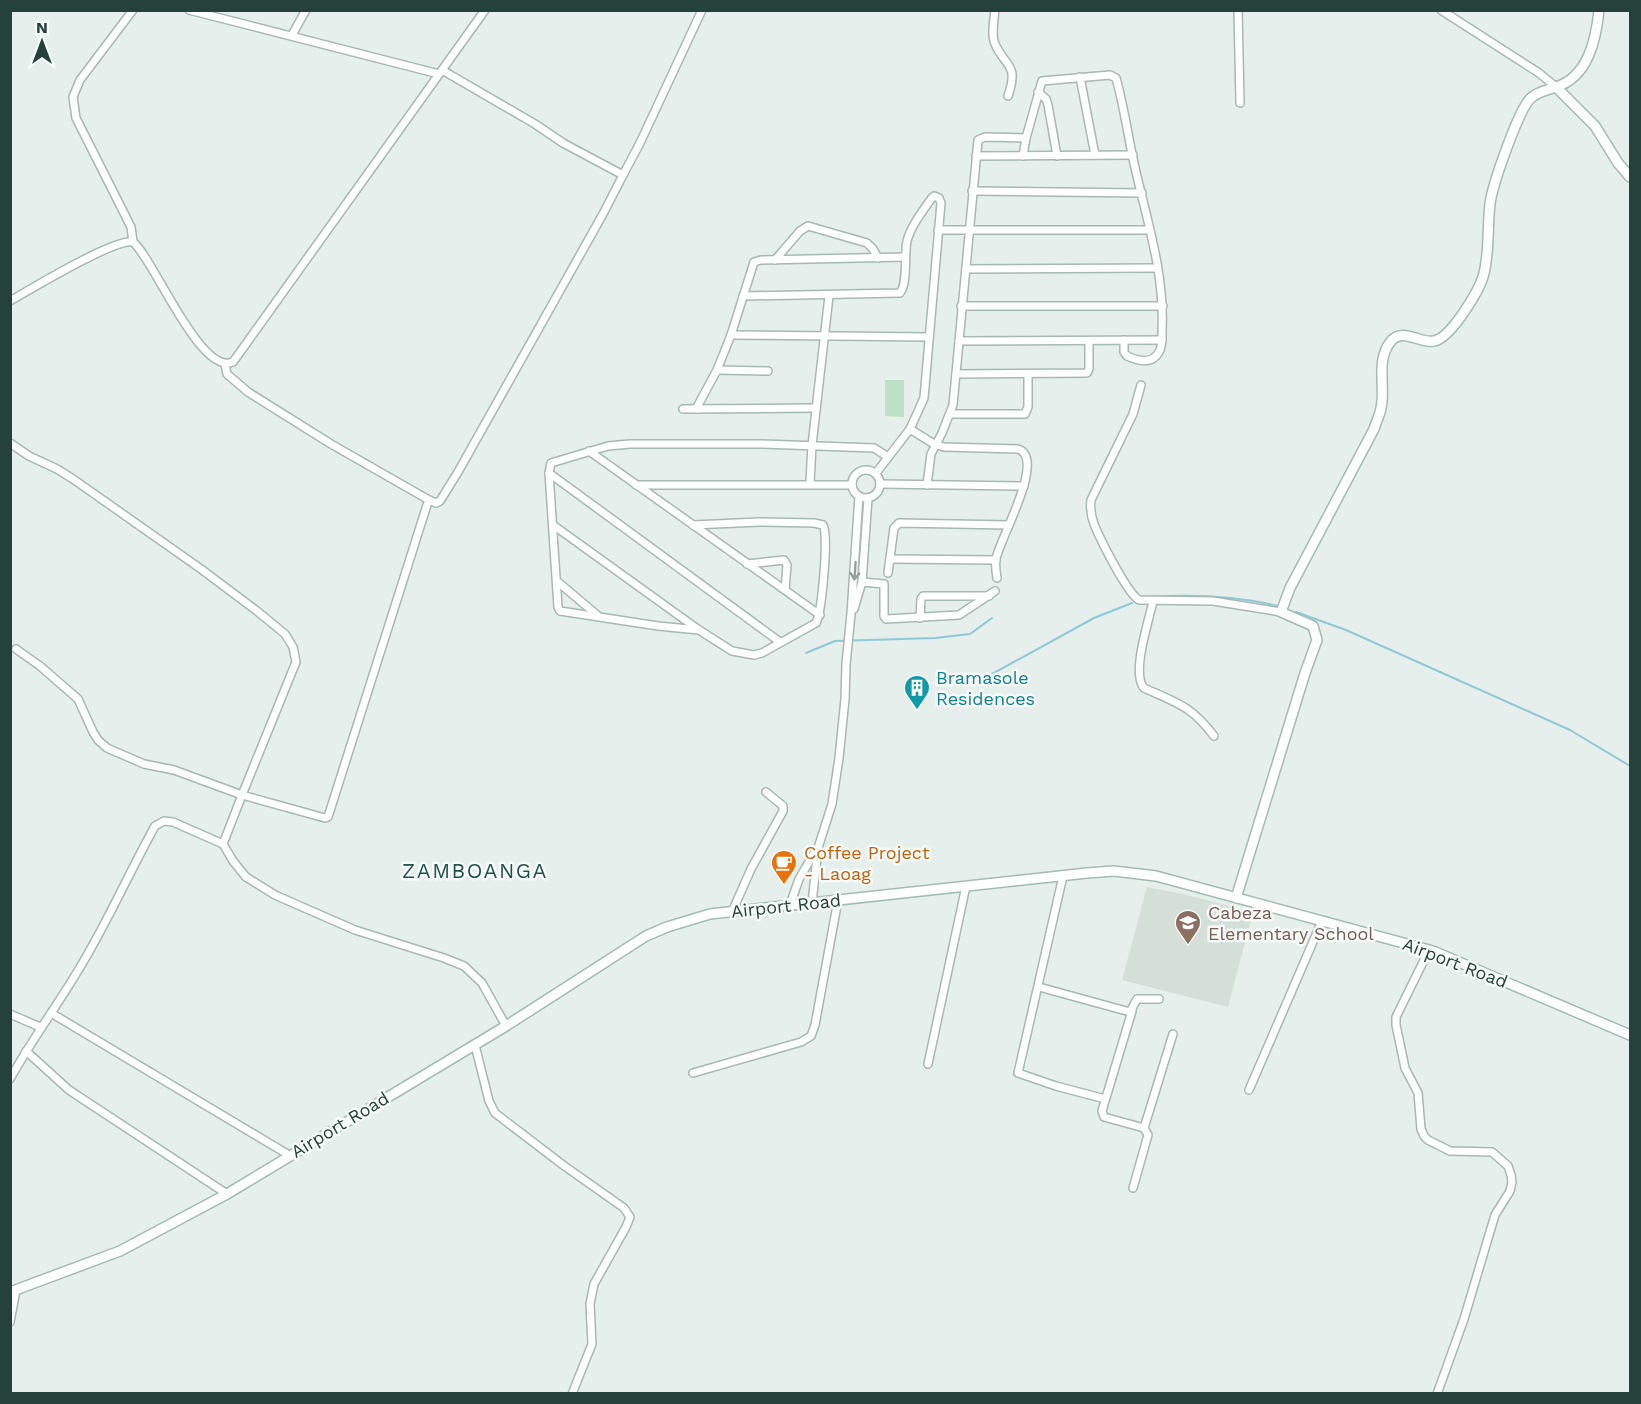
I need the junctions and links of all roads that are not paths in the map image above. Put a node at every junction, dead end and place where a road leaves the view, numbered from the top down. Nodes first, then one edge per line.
1 (133, 10) edge
2 (189, 10) edge
3 (306, 10) edge
4 (485, 10) edge
5 (702, 10) edge
6 (995, 10) edge
7 (1238, 10) edge
8 (1441, 10) edge
9 (1599, 10) edge
10 (292, 35) junction
11 (441, 72) junction
12 (1080, 77) junction
13 (1556, 87) junction
14 (1038, 92) junction
15 (1008, 96) dead end
16 (1240, 103) dead end
17 (1026, 138) junction
18 (1095, 155) junction
19 (1132, 155) junction
20 (976, 156) junction
21 (1023, 156) junction
22 (1058, 156) junction
23 (622, 175) junction
24 (1630, 177) edge
25 (972, 191) junction
26 (1142, 193) junction
27 (938, 230) junction
28 (968, 230) junction
29 (1149, 230) junction
30 (133, 242) junction
31 (905, 257) junction
32 (878, 258) junction
33 (775, 260) junction
34 (1157, 268) junction
35 (966, 269) junction
36 (743, 296) junction
37 (829, 296) junction
38 (10, 301) edge
39 (961, 306) junction
40 (1163, 306) junction
41 (731, 335) junction
42 (825, 336) junction
43 (929, 336) junction
44 (1089, 340) junction
45 (1124, 340) junction
46 (1162, 340) junction
47 (959, 341) junction
48 (225, 364) junction
49 (717, 370) junction
50 (768, 371) dead end
51 (956, 374) junction
52 (1028, 374) junction
53 (1141, 385) dead end
54 (816, 408) junction
55 (683, 409) dead end
56 (696, 409) junction
57 (950, 414) junction
58 (909, 429) junction
59 (10, 442) edge
60 (934, 444) junction
61 (812, 445) junction
62 (589, 451) junction
63 (888, 457) junction
64 (549, 473) junction
65 (876, 473) junction
66 (810, 483) junction
67 (852, 484) junction
68 (881, 484) junction
69 (636, 485) junction
70 (927, 485) junction
71 (1024, 486) junction
72 (859, 496) junction
73 (868, 498) junction
74 (429, 500) junction
75 (553, 525) junction
76 (693, 525) junction
77 (1008, 525) junction
78 (857, 540) junction
79 (866, 541) junction
80 (890, 560) junction
81 (996, 560) junction
82 (747, 564) junction
83 (888, 573) dead end
84 (997, 578) dead end
85 (558, 582) junction
86 (862, 582) junction
87 (785, 590) junction
88 (1154, 601) junction
89 (1281, 612) junction
90 (851, 614) junction
91 (820, 615) junction
92 (598, 616) junction
93 (920, 618) junction
94 (699, 630) junction
95 (780, 642) junction
96 (16, 649) dead end
97 (1214, 736) dead end
98 (766, 792) dead end
99 (242, 795) junction
100 (224, 844) junction
101 (818, 848) junction
102 (1063, 876) junction
103 (966, 886) junction
104 (1236, 898) junction
105 (838, 900) junction
106 (812, 903) junction
107 (790, 905) junction
108 (732, 912) junction
109 (1322, 921) junction
110 (1429, 950) junction
111 (1039, 987) junction
112 (1159, 999) dead end
113 (1132, 1011) junction
114 (51, 1013) junction
115 (10, 1014) edge
116 (506, 1026) junction
117 (40, 1027) junction
118 (1173, 1034) dead end
119 (1630, 1035) edge
120 (475, 1044) junction
121 (26, 1051) junction
122 (928, 1064) dead end
123 (693, 1073) dead end
124 (10, 1079) edge
125 (1249, 1090) dead end
126 (1105, 1099) junction
127 (1144, 1128) junction
128 (289, 1155) junction
129 (1133, 1188) dead end
130 (227, 1194) junction
131 (14, 1291) edge
132 (10, 1322) edge
133 (572, 1394) edge
134 (1437, 1394) edge

1 - 30 street
2 - 10 street
3 - 10 street
4 - 11 street
5 - 23 street
6 - 15 street
7 - 16 street
8 - 13 street
9 - 13 main road
10 - 11 street
11 - 23 street
11 - 48 street
12 - 14 street
12 - 18 street
12 - 19 street
13 - 24 main road
13 - 89 main road
14 - 17 street
14 - 22 street
17 - 20 street
17 - 21 street
18 - 19 street
18 - 22 street
19 - 26 street
20 - 21 street
20 - 25 street
21 - 22 street
23 - 74 street
25 - 26 street
25 - 28 street
26 - 29 street
27 - 28 street
27 - 31 street
27 - 43 street
28 - 29 street
28 - 35 street
29 - 34 street
30 - 38 street
30 - 48 street
31 - 32 street
31 - 37 street
32 - 33 street
32 - 33 street
33 - 36 street
34 - 35 street
34 - 40 street
35 - 39 street
36 - 37 street
36 - 41 street
37 - 42 street
39 - 40 street
39 - 47 street
40 - 46 street
41 - 42 street
41 - 49 street
42 - 43 street
42 - 54 street
43 - 58 street
44 - 45 street
44 - 47 street
44 - 52 street
45 - 46 street
45 - 46 street
47 - 51 street
48 - 74 street
49 - 50 street
49 - 56 street
51 - 52 street
51 - 57 street
52 - 57 street
53 - 88 street
54 - 56 street
54 - 61 street
55 - 56 street
57 - 60 street
58 - 60 street
58 - 63 street
59 - 99 street
60 - 70 street
60 - 71 street
61 - 62 street
61 - 63 street
61 - 66 street
62 - 64 street
62 - 69 street
63 - 65 street
64 - 75 street
64 - 95 street
65 - 67 street
65 - 68 street
66 - 67 street
66 - 69 street
67 - 72 street
68 - 70 street
68 - 73 street
69 - 76 street
70 - 71 street
71 - 77 street
72 - 73 street
72 - 78 street
73 - 79 street
74 - 99 street
75 - 85 street
75 - 94 street
76 - 82 street
76 - 91 street
77 - 80 street
77 - 81 street
78 - 79 street
78 -> 90 street
79 - 86 street
80 - 81 street
80 - 83 street
81 - 84 street
82 - 87 street
82 - 87 street
85 - 92 street
85 - 92 street
86 - 90 street
86 - 93 street
87 - 91 street
88 - 89 street
88 - 97 street
89 - 104 main road
90 - 101 street
91 - 95 street
92 - 94 street
93 - 93 street
94 - 95 street
96 - 99 street
98 - 108 street
99 - 100 street
100 - 114 street
100 - 116 street
101 - 106 street
101 - 107 street
102 - 103 main road, Airport Road
102 - 104 main road, Airport Road
102 - 111 street
103 - 105 main road, Airport Road
103 - 122 street
104 - 109 main road, Airport Road
105 - 106 main road, Airport Road
105 - 123 street
106 - 107 main road, Airport Road
107 - 108 main road, Airport Road
108 - 116 main road, Airport Road
109 - 110 main road, Airport Road
109 - 125 street
110 - 119 main road, Airport Road
110 - 134 street
111 - 113 street
111 - 126 street
112 - 113 street
113 - 126 street
114 - 117 street
114 - 128 street
115 - 117 street
116 - 120 main road, Airport Road
117 - 121 street
118 - 127 street
120 - 128 main road, Airport Road
120 - 133 street
121 - 124 street
121 - 130 street
126 - 127 street
127 - 129 street
128 - 130 main road, Airport Road
130 - 131 main road, Airport Road
131 - 132 street

